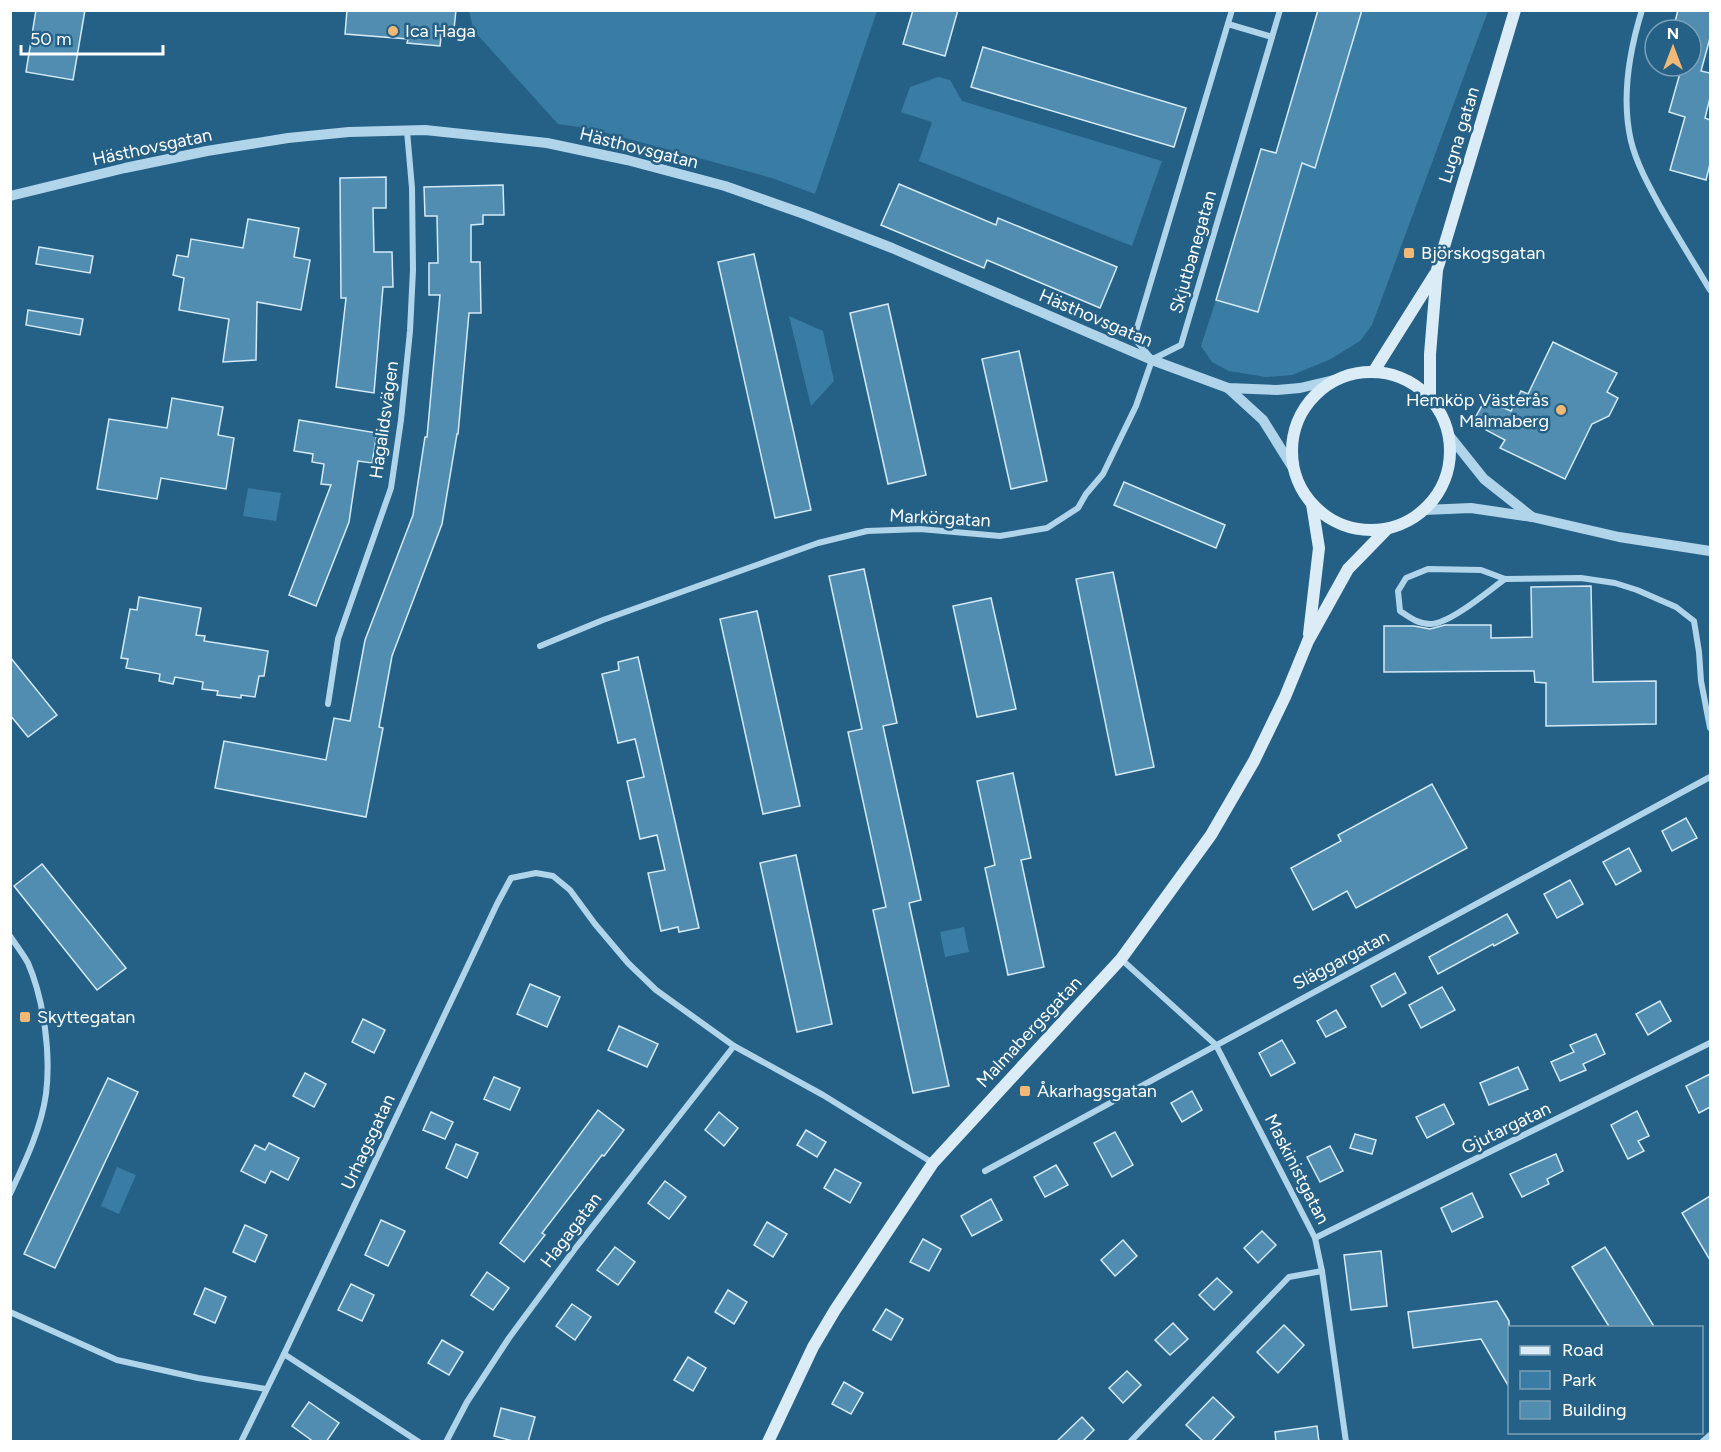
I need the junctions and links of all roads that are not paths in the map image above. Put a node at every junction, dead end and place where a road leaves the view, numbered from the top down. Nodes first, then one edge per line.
1 (1232, 10) edge
2 (1280, 10) edge
3 (1515, 10) edge
4 (1642, 10) edge
5 (1228, 24) junction
6 (1272, 37) junction
7 (407, 131) junction
8 (10, 196) edge
9 (1437, 270) junction
10 (1710, 290) edge
11 (1152, 360) junction
12 (1374, 371) junction
13 (1334, 380) junction
14 (1228, 388) junction
15 (1430, 397) junction
16 (1448, 434) junction
17 (1293, 468) junction
18 (1312, 504) junction
19 (1424, 510) junction
20 (1532, 518) junction
21 (1387, 529) junction
22 (1710, 551) edge
23 (1505, 579) junction
24 (1308, 641) junction
25 (540, 645) dead end
26 (328, 704) dead end
27 (1710, 728) edge
28 (1710, 777) edge
29 (10, 936) edge
30 (1121, 959) junction
31 (1710, 1043) edge
32 (1216, 1045) junction
33 (734, 1046) junction
34 (933, 1163) junction
35 (985, 1171) dead end
36 (10, 1194) edge
37 (1315, 1238) junction
38 (1322, 1271) junction
39 (10, 1312) edge
40 (284, 1354) junction
41 (266, 1389) junction
42 (1710, 1435) edge
43 (241, 1442) edge
44 (419, 1442) edge
45 (446, 1442) edge
46 (768, 1442) edge
47 (1130, 1442) edge
48 (1346, 1442) edge
49 (1702, 1442) edge

1 - 5 street, Skjutbanegatan
2 - 6 street, Skjutbanegatan
3 - 9 main road, Lugna gatan
4 - 10 street
5 - 6 street
5 - 11 street, Skjutbanegatan
6 - 11 street, Skjutbanegatan
7 - 8 street, Hästhovsgatan
7 - 11 street, Hästhovsgatan
7 - 26 street, Hagalidsvägen
9 - 12 main road, Lugna gatan
9 - 15 main road, Lugna gatan
11 - 14 street, Hästhovsgatan
11 - 25 street, Markörgatan
12 - 13 main road
12 - 15 main road
13 - 14 street, Hästhovsgatan
13 - 17 main road
14 - 17 street, Hästhovsgatan
15 - 16 main road
16 - 19 main road
16 - 20 street
17 - 18 main road
18 - 21 main road
18 - 24 main road, Malmabergsgatan
19 - 20 street
19 - 21 main road
20 - 22 street
21 - 24 main road, Malmabergsgatan
23 - 23 street
23 - 27 street
24 - 30 main road, Malmabergsgatan
28 - 32 street, Släggargatan
29 - 36 street
30 - 32 street, Maskinistgatan
30 - 34 main road, Malmabergsgatan
31 - 37 street, Gjutargatan
32 - 35 street, Släggargatan
32 - 37 street, Maskinistgatan
33 - 34 street
33 - 40 street, Urhagsgatan
33 - 45 street, Hagagatan
34 - 46 main road, Malmabergsgatan
37 - 38 street, Maskinistgatan
38 - 47 street
38 - 48 street, Maskinistgatan
39 - 41 street
40 - 41 street, Urhagsgatan
40 - 44 street
41 - 43 street, Urhagsgatan
42 - 49 street

